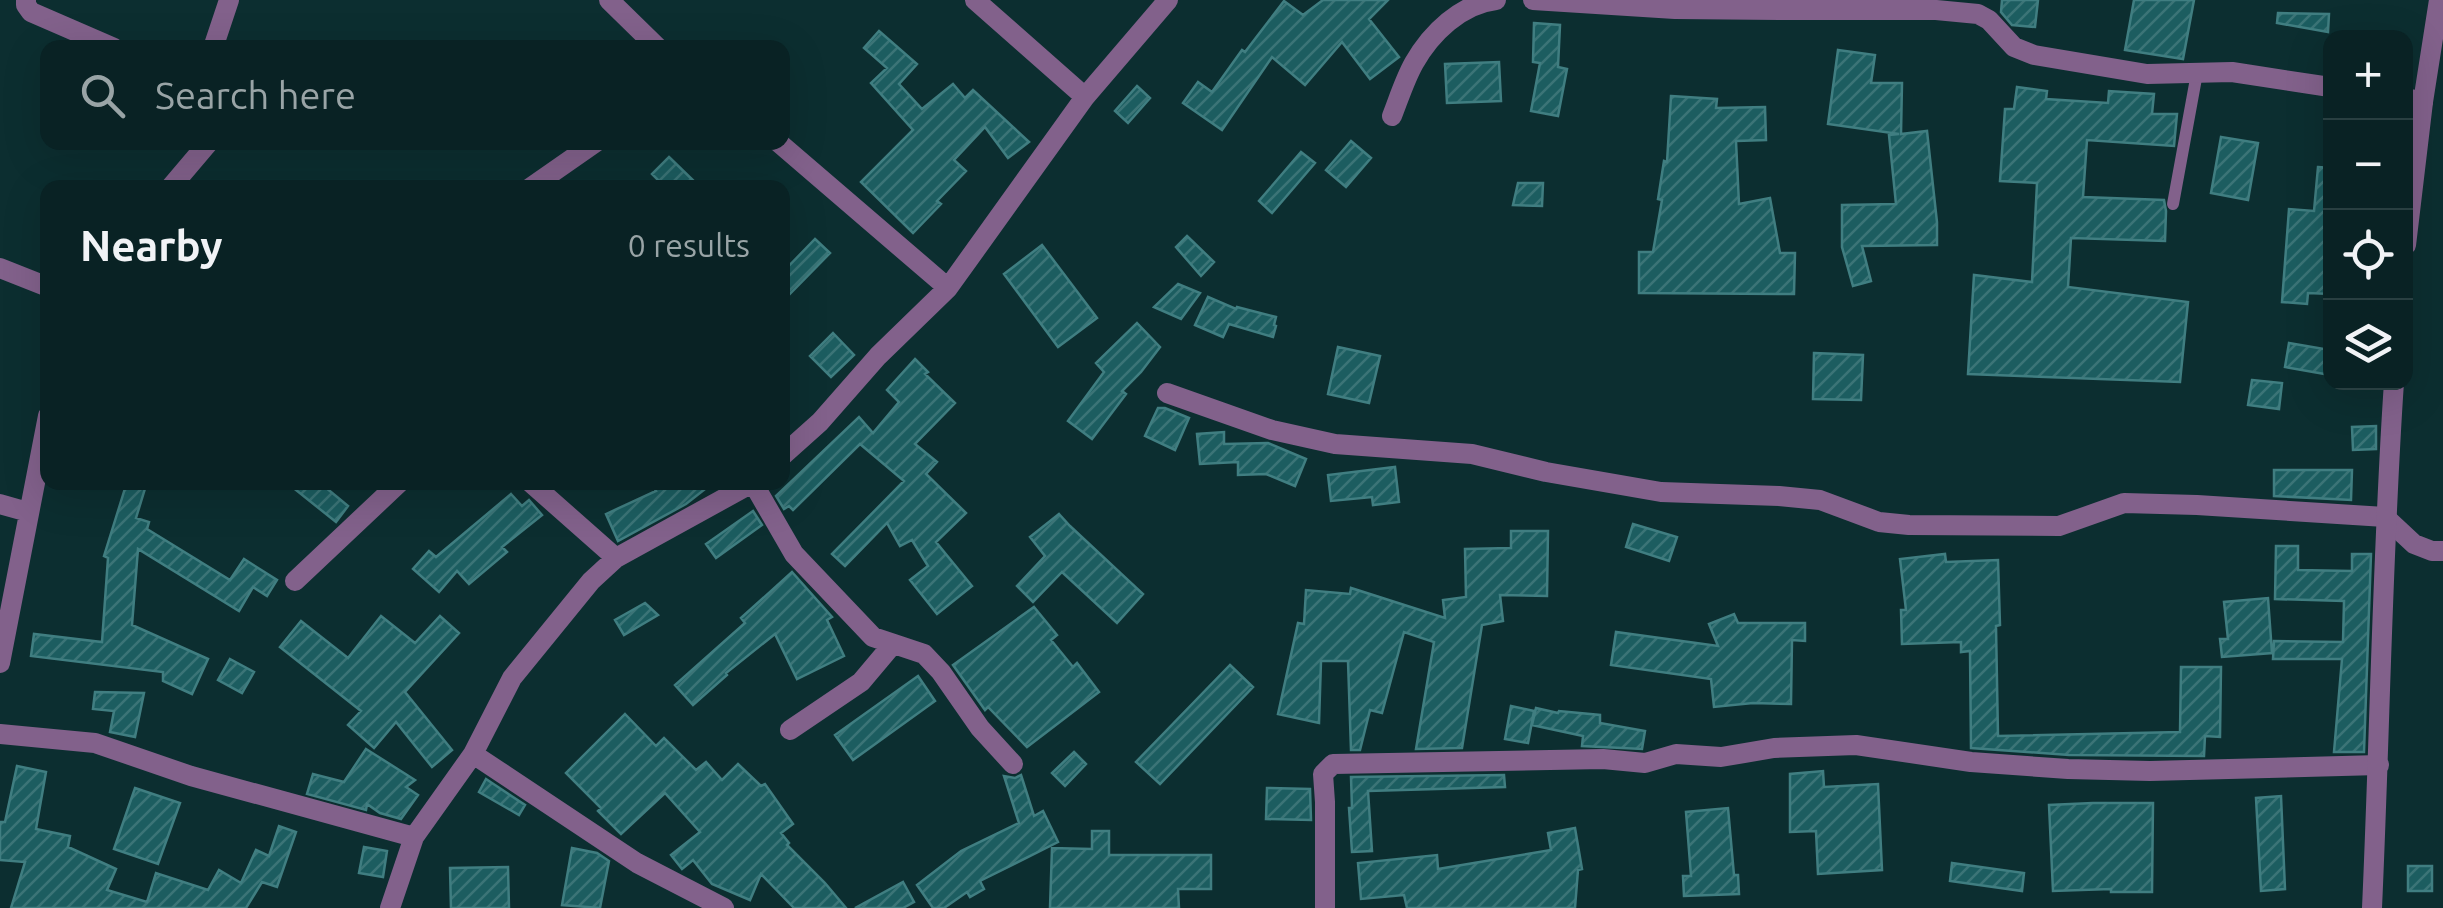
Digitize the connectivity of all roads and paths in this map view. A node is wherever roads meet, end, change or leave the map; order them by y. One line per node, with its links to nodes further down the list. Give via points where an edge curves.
1 (26, 0): 10 (street, via 32,12)
2 (229, 0): 11 (street)
3 (609, 0): 12 (street)
4 (975, 0): 15 (street)
5 (1168, 0): 15 (street)
6 (1496, 0): 17 (street, via 1468,6 1440,29 1414,62)
7 (1533, 0): 9 (street, via 1675,9)
8 (2439, 0): 16 (street)
9 (1789, 5): 13 (street, via 1978,14 2014,47 2034,55 2147,74)
10 (96, 40)
11 (216, 40)
12 (650, 40)
13 (2197, 73): 14 (street); 23 (lane)
14 (2323, 86)
15 (1085, 97): 27 (street)
16 (2414, 100): 24 (street)
17 (1392, 116)
18 (202, 150): 21 (street)
19 (585, 150): 22 (street)
20 (787, 150): 27 (street)
21 (177, 180)
22 (541, 180)
23 (2173, 204)
24 (2408, 210)
25 (0, 268): 26 (street)
26 (40, 284)
27 (948, 288): 30 (street)
28 (2393, 390): 38 (street)
29 (1168, 393): 38 (street, via 1272,430 1335,444 1472,454 1661,492 1820,500 1879,522 2059,526 2124,503)
30 (790, 449)
31 (40, 454): 37 (street)
32 (392, 490): 41 (street)
33 (539, 490): 40 (street)
34 (741, 490): 40 (street)
35 (758, 490): 42 (street, via 794,554 873,637)
36 (0, 504): 37 (street)
37 (28, 512): 43 (street)
38 (2385, 517): 39 (street, via 2414,544); 48 (street)
39 (2443, 551)
40 (616, 558): 46 (street, via 512,678)
41 (294, 582)
42 (894, 644): 44 (street, via 861,682); 47 (street, via 924,654)
43 (0, 663)
44 (790, 730)
45 (0, 734): 49 (street, via 95,742 191,776)
46 (473, 754): 49 (street); 50 (street)
47 (1013, 764)
48 (2379, 765): 52 (street, via 2068,769 1856,745 1721,757 1676,754 1646,764 1604,758 1333,764 1322,774); 53 (street)
49 (414, 836): 51 (street)
50 (713, 905)
51 (390, 908)
52 (1325, 908)
53 (2372, 908)

